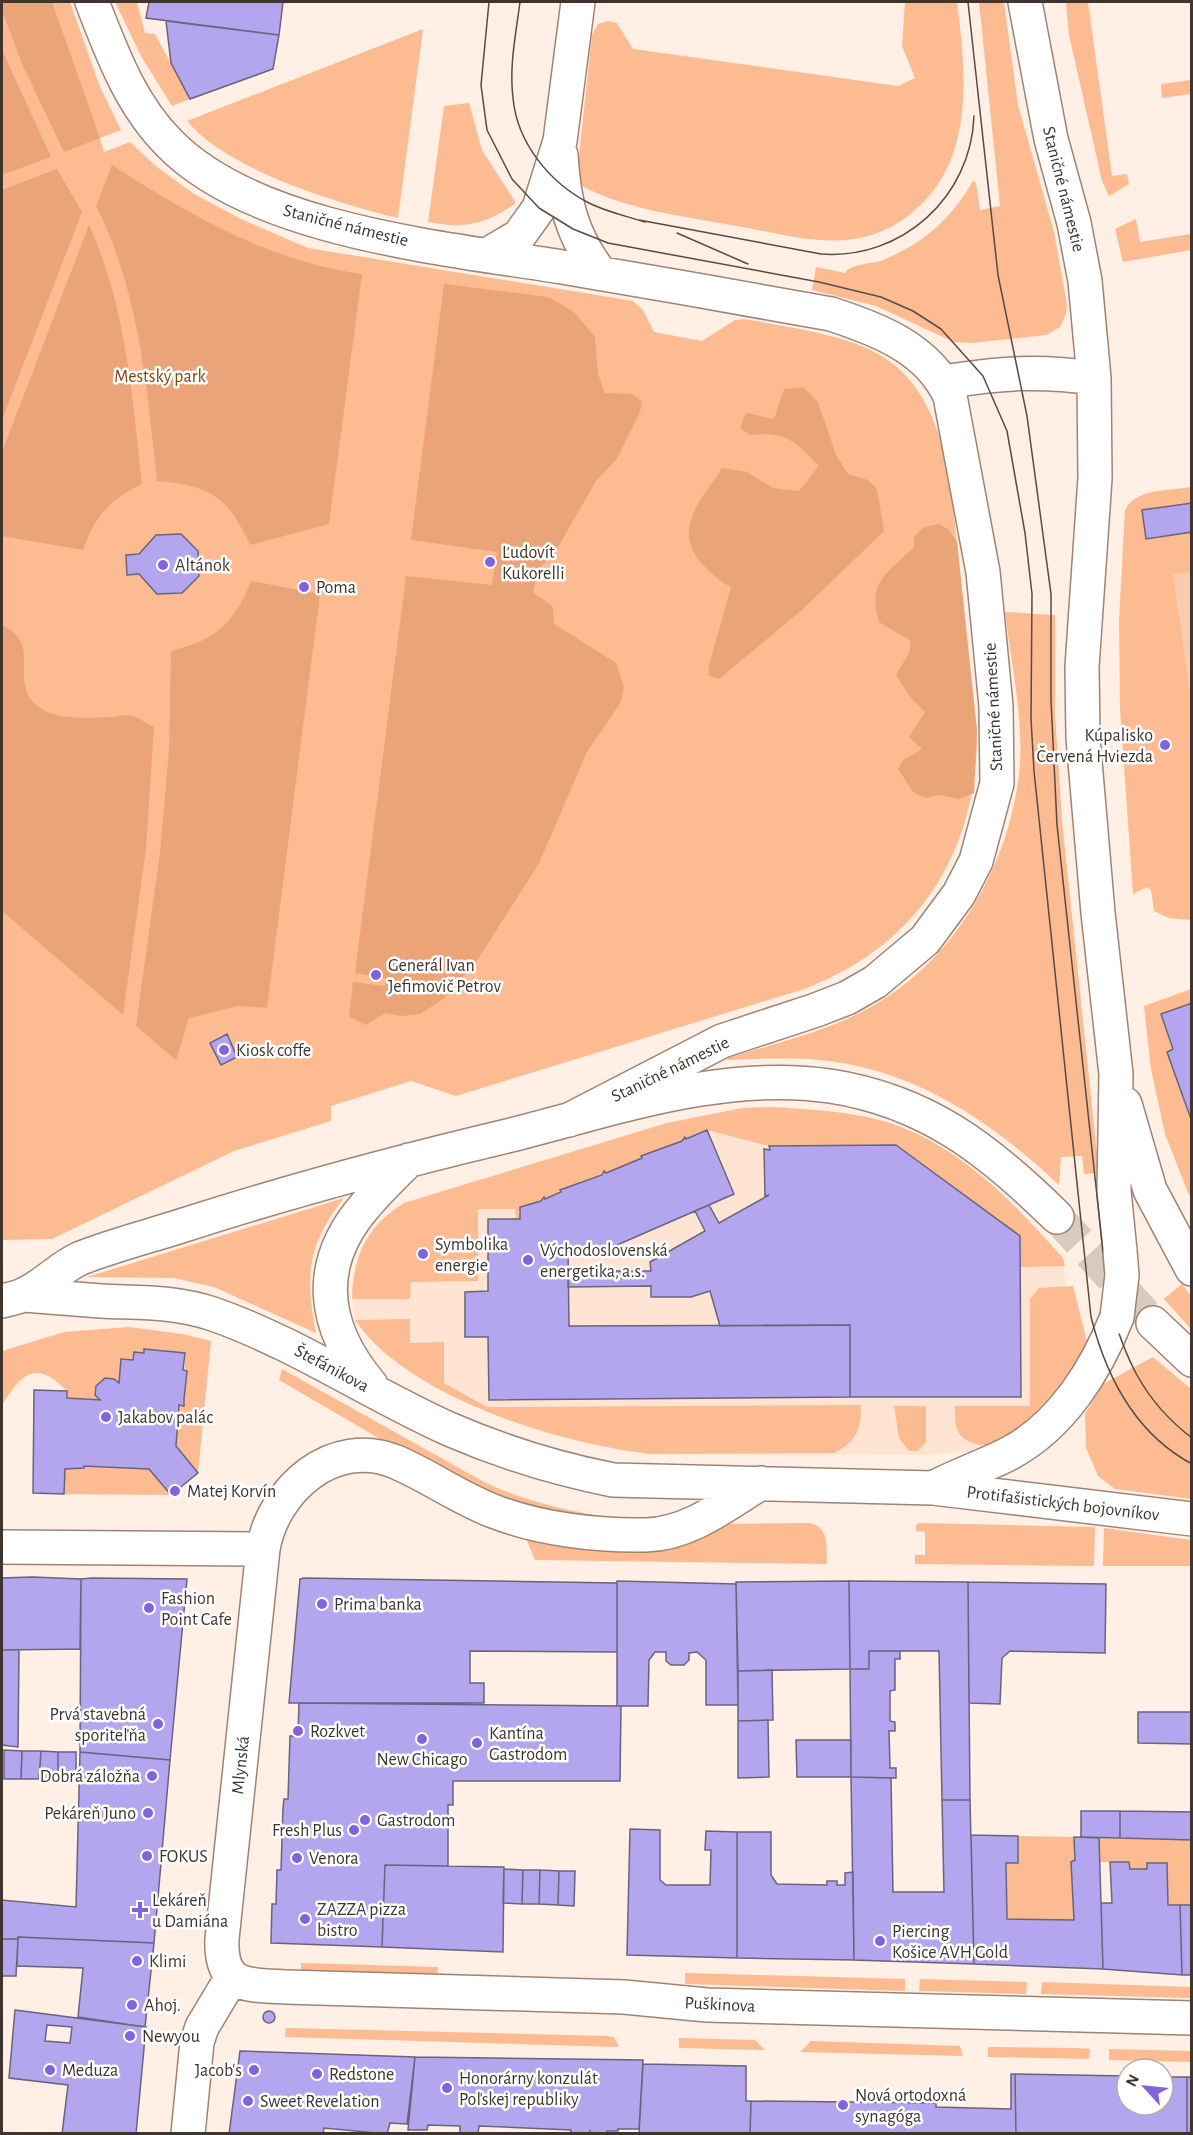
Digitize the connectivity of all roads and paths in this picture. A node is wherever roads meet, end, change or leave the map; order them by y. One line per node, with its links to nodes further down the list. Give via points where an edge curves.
1 (92, 2): 5 (street, Staničné námestie, via 136,102 170,144 203,169 299,216)
2 (578, 2): 4 (street)
3 (1025, 2): 7 (street, Staničné námestie, via 1051,140 1085,280)
4 (560, 141): 5 (street, via 539,208 530,223 519,236); 6 (street, via 567,209 573,229)
5 (487, 255): 6 (street, Staničné námestie)
6 (601, 274): 8 (street, Staničné námestie, via 831,314 892,337)
7 (1094, 378): 8 (street, via 1017,372); 9 (street, Staničné námestie, via 1095,478 1082,667 1083,738)
8 (944, 382): 10 (street, Staničné námestie, via 954,410 983,572 996,706 997,783 976,861 925,940 875,981 847,998 722,1041)
9 (1116, 1074): 13 (street, via 1150,1190); 19 (street, Protifašistických bojovníkov, bridge, via 1114,1191 1122,1275 1117,1317 1088,1378 1042,1430 1009,1453)
10 (569, 1120): 11 (street, Štefánikova); 12 (street, via 728,1084 830,1086 908,1106 954,1129 988,1153)
11 (410, 1159): 14 (street, Štefánikova, via 278,1195 78,1259); 17 (street, Štefánikova, via 363,1208 339,1250 331,1275 332,1320 358,1370)
12 (1057, 1217)
13 (1191, 1269)
14 (13, 1298): 17 (street, Štefánikova, via 159,1302 211,1314 292,1347)
15 (1153, 1323): 16 (street)
16 (1191, 1360)
17 (375, 1392): 18 (street, Protifašistických bojovníkov, via 500,1450 580,1474 613,1480)
18 (761, 1483): 19 (street, Protifašistických bojovníkov); 22 (street, via 683,1528 656,1534 624,1534 565,1528 510,1516 395,1462 357,1456 327,1463 294,1486 273,1516)
19 (933, 1488): 20 (street, Protifašistických bojovníkov)
20 (1191, 1519)
21 (2, 1547): 22 (street)
22 (263, 1549): 23 (street, Mlynská, via 222,1939 223,1966)
23 (241, 1981): 24 (street, Puškinova, via 286,1987 624,1997 707,2005); 25 (street, via 206,2019 197,2042)
24 (1191, 2018)
25 (188, 2133)

